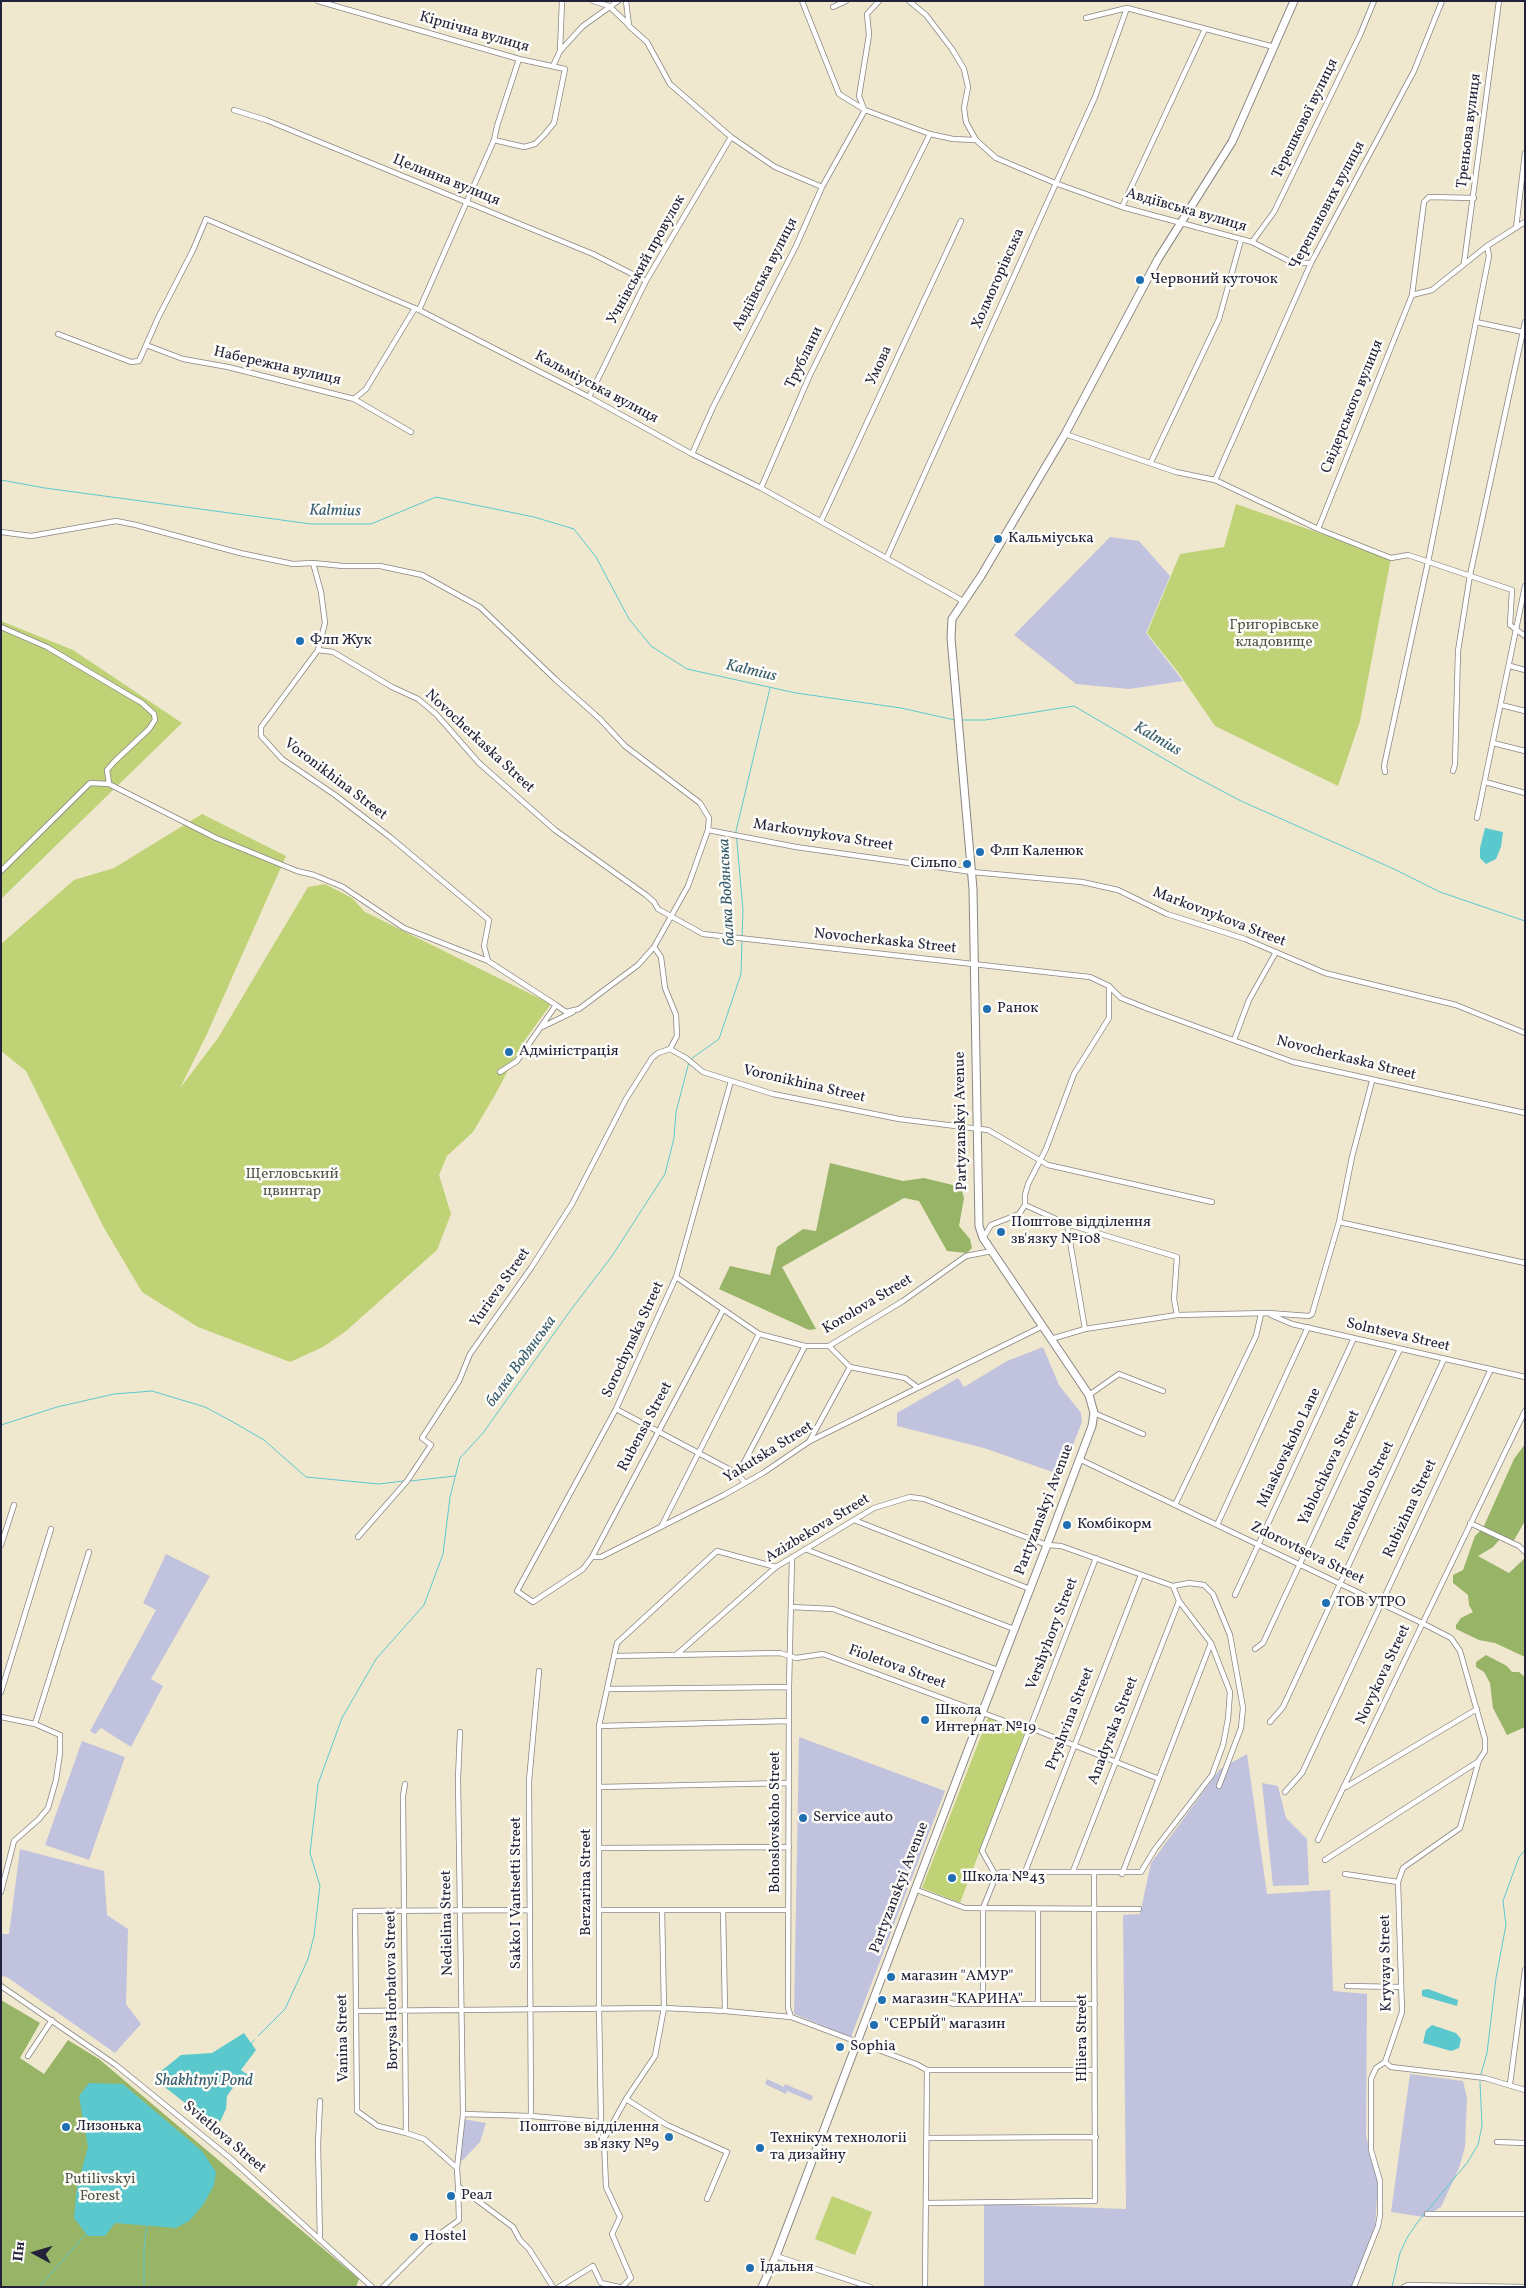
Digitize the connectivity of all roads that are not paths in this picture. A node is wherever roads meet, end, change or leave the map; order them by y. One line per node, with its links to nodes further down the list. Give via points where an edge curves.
1 (318, 1): 22 (street, Кiрпiчна вулиця)
2 (562, 1): 21 (street)
3 (593, 1): 14 (street)
4 (618, 1): 14 (street)
5 (626, 1): 18 (street)
6 (802, 1): 25 (street, via 838,94)
7 (846, 1): 15 (street)
8 (879, 1): 25 (street, via 867,14 869,35 859,96)
9 (909, 1): 29 (street, Авдіївська вулиця, via 926,15 964,68 968,87 964,108 966,122)
10 (1294, 1): 20 (street, Partyzanskyi Avenue)
11 (1374, 1): 41 (street, Терешкової вулиця, via 1274,212)
12 (1442, 1): 43 (street, Черепанових вулиця, via 1414,71)
13 (1499, 1): 33 (street, Треньова вулиця)
14 (609, 6): 18 (street); 21 (street, via 583,26)
15 (833, 7)
16 (1127, 8): 17 (street); 19 (street); 31 (street, Холмогорівська, via 1094,97)
17 (1086, 18)
18 (630, 26): 27 (street, via 647,42 670,84)
19 (1205, 29): 20 (street); 35 (street)
20 (1274, 46): 38 (street, Partyzanskyi Avenue, via 1232,142)
21 (560, 51): 23 (street)
22 (519, 59): 23 (street, Кiрпiчна вулиця); 28 (street, Набережна вулиця)
23 (554, 66): 28 (street, Кiрпiчна вулиця, via 565,69 554,123 535,144 524,147)
24 (234, 110): 34 (street, Целинна вулиця, via 266,120)
25 (865, 110): 26 (street); 32 (street, Авдіївська вулиця)
26 (930, 134): 29 (street); 60 (street, Трублани, via 809,377)
27 (731, 137): 32 (street, via 775,167); 45 (street, Учнівський провулок)
28 (494, 140): 34 (street, Набережна вулиця)
29 (976, 140): 31 (street, Авдіївська вулиця, via 996,158)
30 (1525, 153): 39 (street)
31 (1056, 183): 35 (street, Авдіївська вулиця); 64 (street, Холмогорівська)
32 (822, 186): 57 (street, Авдіївська вулиця, via 796,246)
33 (1474, 198): 44 (street, Треньова вулиця); 46 (street, Свiдерського вулиця, via 1426,198)
34 (466, 203): 45 (street, Целинна вулиця, via 593,254); 47 (street, Набережна вулиця)
35 (1122, 207): 38 (street, Авдіївська вулиця)
36 (961, 222): 61 (street, Умова)
37 (1525, 222): 39 (street)
38 (1181, 223): 40 (street, Авдіївська вулиця); 56 (street, Partyzanskyi Avenue, via 1158,259)
39 (1516, 228): 42 (street)
40 (1241, 240): 41 (street, Авдіївська вулиця); 58 (street, via 1219,319)
41 (1252, 242): 43 (street, Авдіївська вулиця, via 1292,262)
42 (1487, 246): 44 (street); 48 (street, via 1489,256)
43 (1311, 263): 59 (street, Черепанових вулиця)
44 (1464, 263): 46 (street, via 1432,290)
45 (646, 281): 53 (street, Учнівський провулок)
46 (1412, 294): 62 (street, Свiдерського вулиця)
47 (417, 309): 52 (street, Кальміуська вулиця, via 206,219); 53 (street, Кальміуська вулиця); 54 (street, Набережна вулиця, via 366,389)
48 (1476, 322): 50 (street); 65 (street)
49 (1525, 322): 50 (street)
50 (1524, 332): 67 (street)
51 (58, 334): 52 (street, via 131,362 139,361)
52 (146, 345): 54 (street, Набережна вулиця, via 183,360 228,367)
53 (589, 397): 57 (street, Кальміуська вулиця)
54 (354, 399): 55 (street)
55 (411, 432)
56 (1065, 434): 58 (street); 69 (street, Partyzanskyi Avenue)
57 (692, 454): 60 (street, Кальміуська вулиця)
58 (1150, 462): 59 (street, via 1176,472)
59 (1215, 480): 62 (street)
60 (761, 488): 61 (street, Кальміуська вулиця)
61 (821, 521): 64 (street, Кальміуська вулиця)
62 (1318, 529): 65 (street, via 1391,558 1408,555)
63 (1, 532): 66 (street, via 31,536 116,522 258,557 294,564)
64 (887, 557): 69 (street, Кальміуська вулиця)
65 (1428, 562): 67 (street); 81 (street)
66 (314, 563): 73 (street, Voronikhina Street, via 324,623); 86 (street, via 411,571 480,607 625,746 700,803 709,818)
67 (1470, 575): 71 (street, via 1512,590 1510,624); 80 (street, via 1458,651)
68 (1525, 586): 71 (street)
69 (963, 601): 88 (street, Partyzanskyi Avenue, via 952,619 951,638)
70 (1, 627): 83 (street, via 46,647 154,714 155,720 149,729 107,770)
71 (1514, 630): 72 (street); 74 (street)
72 (1525, 636)
73 (318, 650): 89 (street, Novocherkaska Street, via 332,652 418,699 436,714 479,763 555,830); 92 (street, Voronikhina Street, via 261,727 261,736 282,759 390,837 489,920 484,946)
74 (1510, 666): 75 (street); 76 (street)
75 (1525, 670)
76 (1501, 705): 77 (street); 78 (street)
77 (1525, 712)
78 (1493, 742): 79 (street); 82 (street)
79 (1525, 751)
80 (1453, 770)
81 (1385, 772)
82 (1485, 782): 84 (street); 85 (street)
83 (109, 784): 87 (street, via 90,783); 92 (street, via 216,838 343,887 404,928)
84 (1525, 793)
85 (1477, 818)
86 (708, 830): 88 (street, Markovnykova Street, via 796,847); 89 (street, via 688,886)
87 (1, 871)
88 (972, 872): 91 (street, Markovnykova Street, via 1082,882 1118,890 1167,914); 93 (street, Partyzanskyi Avenue)
89 (672, 917): 90 (street); 93 (street, Novocherkaska Street, via 703,934)
90 (654, 947): 96 (street, via 638,965); 100 (street, via 661,957 665,988 676,1015 677,1036)
91 (1276, 952): 98 (street, Markovnykova Street, via 1325,973 1456,1006); 99 (street, via 1249,1000)
92 (488, 961): 95 (street)
93 (974, 964): 94 (street, Novocherkaska Street, via 1090,977); 105 (street, Partyzanskyi Avenue)
94 (1109, 986): 99 (street, Novocherkaska Street, via 1121,998); 106 (street, via 1108,1018 1074,1074)
95 (556, 1004): 96 (street, via 566,1012); 97 (street)
96 (579, 1009): 97 (street)
97 (540, 1028): 101 (street, via 517,1061)
98 (1525, 1033)
99 (1234, 1040): 102 (street, Novocherkaska Street, via 1293,1062)
100 (670, 1049): 103 (street, Voronikhina Street, via 702,1072); 152 (street, Yurieva Street, via 652,1058 626,1100 572,1204 474,1347 459,1381 422,1438 431,1445 406,1481)
101 (500, 1072)
102 (1372, 1081): 104 (street, Novocherkaska Street); 109 (street)
103 (731, 1082): 105 (street, Voronikhina Street, via 773,1094 899,1119); 114 (street, Sorochynska Street)
104 (1525, 1112)
105 (976, 1129): 106 (street, Voronikhina Street, via 988,1130); 111 (street, Partyzanskyi Avenue, via 978,1214)
106 (1040, 1160): 107 (street, Voronikhina Street, via 1048,1165); 108 (street, via 1028,1184)
107 (1212, 1202)
108 (1025, 1205): 110 (street); 111 (street, via 1019,1214 990,1225)
109 (1339, 1222): 113 (street); 116 (street, via 1312,1314)
110 (1067, 1224): 118 (street, via 1177,1257 1174,1299); 121 (street)
111 (983, 1238): 112 (street, Partyzanskyi Avenue)
112 (992, 1251): 119 (street, Partyzanskyi Avenue); 126 (street, Korolova Street, via 966,1256 903,1301)
113 (1525, 1263)
114 (676, 1277): 115 (street, Korolova Street); 135 (street, Sorochynska Street)
115 (723, 1310): 122 (street, Korolova Street); 138 (street, Rubensa Street)
116 (1268, 1313): 117 (street); 120 (street, Solntseva Street)
117 (1261, 1314): 118 (street); 146 (street, via 1256,1336)
118 (1177, 1315): 121 (street)
119 (1043, 1326): 124 (street, Partyzanskyi Avenue); 132 (street, Yakutska Street)
120 (1308, 1327): 123 (street, Solntseva Street); 149 (street)
121 (1085, 1329): 124 (street)
122 (759, 1334): 125 (street, Korolova Street); 141 (street)
123 (1354, 1338): 127 (street, Solntseva Street); 154 (street, Miaskovskoho Lane)
124 (1051, 1339): 134 (street, Partyzanskyi Avenue)
125 (806, 1346): 126 (street, Korolova Street); 143 (street)
126 (829, 1346): 129 (street)
127 (1400, 1349): 128 (street, Solntseva Street); 164 (street, Yablochkova Street)
128 (1444, 1359): 130 (street, Solntseva Street); 167 (street, Favorskoho Street)
129 (850, 1367): 132 (street, via 905,1378); 140 (street)
130 (1491, 1369): 131 (street, Solntseva Street); 173 (street, Rubizhna Street)
131 (1525, 1377)
132 (917, 1387): 140 (street, Yakutska Street)
133 (1163, 1391): 134 (street, via 1119,1374)
134 (1089, 1395): 137 (street, Partyzanskyi Avenue)
135 (616, 1409): 138 (street); 170 (street, Sorochynska Street)
136 (1525, 1411): 148 (street, Novykova Street)
137 (1094, 1413): 139 (street); 142 (street, Partyzanskyi Avenue)
138 (658, 1431): 141 (street); 161 (street, Rubensa Street)
139 (1143, 1434)
140 (810, 1441): 144 (street, Yakutska Street)
141 (698, 1452): 143 (street); 150 (street)
142 (1079, 1460): 146 (street, Zdorovtseva Street); 156 (street, Partyzanskyi Avenue)
143 (738, 1474): 144 (street)
144 (745, 1483): 150 (street, Yakutska Street)
145 (14, 1505): 155 (street)
146 (1175, 1505): 149 (street, Zdorovtseva Street)
147 (854, 1520): 156 (street, Azizbekova Street, via 874,1508 910,1497); 158 (street, Azizbekova Street); 169 (street)
148 (1470, 1523): 157 (street); 175 (street, Novykova Street)
149 (1217, 1525): 154 (street, Zdorovtseva Street)
150 (661, 1527): 161 (street, Yakutska Street, via 601,1557)
151 (51, 1529): 186 (street)
152 (358, 1537)
153 (1525, 1543): 157 (street)
154 (1259, 1544): 164 (street, Zdorovtseva Street); 171 (street, Miaskovskoho Lane)
155 (1, 1545)
156 (1047, 1545): 163 (street, Azizbekova Street, via 1061,1546); 169 (street, Partyzanskyi Avenue)
157 (1520, 1546): 160 (street)
158 (805, 1549): 162 (street, Azizbekova Street); 176 (street)
159 (89, 1552): 192 (street)
160 (1525, 1552)
161 (592, 1557): 170 (street, Yakutska Street, via 583,1569 533,1602)
162 (792, 1557): 165 (street, Azizbekova Street); 174 (street, Bohoslovskoho Street)
163 (1096, 1558): 166 (street, Azizbekova Street); 194 (street, Vershyhory Street)
164 (1299, 1563): 167 (street, Zdorovtseva Street); 178 (street, Yablochkova Street, via 1262,1643)
165 (776, 1567): 179 (street, Azizbekova Street); 180 (street, Berzarina Street, via 717,1551 616,1643)
166 (1141, 1575): 168 (street, Azizbekova Street); 196 (street, Pryshvina Street)
167 (1340, 1583): 173 (street, Zdorovtseva Street); 191 (street, Favorskoho Street, via 1283,1707)
168 (1173, 1586): 172 (street); 202 (street, via 1189,1582 1204,1585 1213,1594 1230,1634 1243,1708 1241,1728)
169 (1030, 1590): 176 (street, Partyzanskyi Avenue)
170 (517, 1591)
171 (1235, 1595)
172 (1179, 1601): 177 (street); 198 (street, Anadyrska Street)
173 (1381, 1603): 175 (street, Zdorovtseva Street); 205 (street, Rubizhna Street, via 1302,1774)
174 (791, 1607): 181 (street, Bohoslovskoho Street); 182 (street, via 833,1609)
175 (1422, 1623): 187 (street, Zdorovtseva Street, via 1456,1644); 204 (street, Novykova Street)
176 (1014, 1629): 182 (street, Partyzanskyi Avenue)
177 (1211, 1643): 199 (street); 213 (street, via 1230,1692 1219,1761 1143,1870 1137,1874)
178 (1255, 1649)
179 (676, 1655): 180 (street, Fioletova Street); 181 (street, Fioletova Street)
180 (614, 1656): 185 (street, Berzarina Street)
181 (789, 1656): 184 (street, Bohoslovskoho Street); 188 (street, Fioletova Street, via 823,1654)
182 (998, 1670): 188 (street, Partyzanskyi Avenue)
183 (539, 1671): 224 (street, Sakko I Vantsetti Street, via 529,1781)
184 (788, 1687): 185 (street); 190 (street, Bohoslovskoho Street)
185 (607, 1689): 193 (street, Berzarina Street)
186 (1, 1692)
187 (1476, 1709): 197 (street, Zdorovtseva Street, via 1485,1739 1485,1751); 204 (street)
188 (982, 1713): 194 (street, Fioletova Street); 217 (street, Partyzanskyi Avenue)
189 (1, 1717): 192 (street)
190 (788, 1721): 193 (street); 200 (street, Bohoslovskoho Street)
191 (1270, 1722)
192 (35, 1724): 218 (street, via 60,1736 56,1780 48,1808 14,1841)
193 (600, 1726): 203 (street, Berzarina Street)
194 (1029, 1730): 196 (street, Fioletova Street); 215 (street, Vershyhory Street, via 982,1852)
195 (460, 1732): 223 (street, Nedielina Street)
196 (1074, 1746): 198 (street, Fioletova Street); 211 (street, Pryshvina Street)
197 (1479, 1760): 209 (street); 216 (street, Zdorovtseva Street, via 1460,1828 1403,1868)
198 (1116, 1762): 199 (street, Fioletova Street); 210 (street, Anadyrska Street)
199 (1159, 1779): 213 (street)
200 (788, 1782): 203 (street); 207 (street, Bohoslovskoho Street)
201 (405, 1784): 229 (street, Borysa Horbatova Street)
202 (1219, 1786)
203 (599, 1788): 208 (street, Berzarina Street)
204 (1344, 1788): 206 (street, Novykova Street)
205 (1285, 1792)
206 (1318, 1840)
207 (789, 1847): 208 (street); 228 (street, Bohoslovskoho Street)
208 (599, 1848): 225 (street, Berzarina Street)
209 (1324, 1860)
210 (1073, 1871): 211 (street); 212 (street)
211 (1025, 1872): 215 (street, via 1001,1872)
212 (1094, 1874): 213 (street); 222 (street, Hliiera Street)
213 (1122, 1874)
214 (1345, 1874): 216 (street)
215 (996, 1876): 219 (street)
216 (1398, 1882): 233 (street, Kryvaya Street)
217 (914, 1889): 219 (street, via 965,1908); 247 (street, Partyzanskyi Avenue)
218 (1, 1892)
219 (983, 1908): 221 (street); 235 (street)
220 (1139, 1908): 222 (street)
221 (1038, 1909): 222 (street); 236 (street)
222 (1095, 1909): 237 (street, Hliiera Street)
223 (460, 1910): 224 (street); 229 (street); 241 (street, Nedielina Street)
224 (530, 1910): 238 (street, Sakko I Vantsetti Street)
225 (599, 1910): 226 (street); 239 (street, Berzarina Street)
226 (662, 1910): 227 (street); 240 (street)
227 (723, 1910): 228 (street); 244 (street)
228 (788, 1910): 245 (street, Bohoslovskoho Street, via 788,2008)
229 (405, 1911): 242 (street, Vanina Street, via 355,1911); 243 (street, Borysa Horbatova Street)
230 (1525, 1970): 252 (street)
231 (1, 1986): 246 (street, Svietlova Street)
232 (1347, 1986): 233 (street)
233 (1401, 1987): 249 (street, Kryvaya Street, via 1400,2020)
234 (931, 1998): 235 (street, via 954,2004)
235 (982, 2004): 236 (street)
236 (1038, 2004): 237 (street)
237 (1095, 2004): 251 (street, Hliiera Street)
238 (530, 2008): 239 (street); 241 (street); 257 (street, Sakko I Vantsetti Street)
239 (599, 2008): 240 (street); 258 (street, Berzarina Street)
240 (664, 2008): 244 (street); 254 (street, via 655,2056)
241 (461, 2010): 243 (street); 256 (street, Nedielina Street)
242 (356, 2011): 243 (street); 259 (street, Vanina Street, via 357,2111 378,2126)
243 (406, 2011): 259 (street, Borysa Horbatova Street)
244 (724, 2011): 245 (street)
245 (791, 2017): 247 (street)
246 (52, 2020): 248 (street); 271 (street, Svietlova Street, via 116,2065 214,2145)
247 (856, 2042): 250 (street); 272 (street, Partyzanskyi Avenue)
248 (28, 2056)
249 (1385, 2062): 252 (street, via 1391,2067 1475,2076); 283 (street, Kryvaya Street, via 1376,2068 1371,2079 1371,2150 1380,2181 1380,2215)
250 (927, 2070): 251 (street); 261 (street)
251 (1095, 2070): 260 (street, Hliiera Street)
252 (1510, 2084): 253 (street)
253 (1525, 2090)
254 (626, 2100): 262 (street); 267 (street, via 667,2125 727,2152)
255 (320, 2101): 271 (street)
256 (463, 2114): 257 (street); 265 (street, Nedielina Street)
257 (531, 2116): 258 (street)
258 (601, 2122): 262 (street, Berzarina Street)
259 (406, 2133): 265 (street, via 424,2140)
260 (1096, 2137): 261 (street); 268 (street, Hliiera Street, via 1095,2201)
261 (926, 2138): 268 (street)
262 (604, 2139): 279 (street, Berzarina Street, via 606,2186 620,2217 612,2234 631,2278)
263 (1497, 2142): 264 (street)
264 (1525, 2143)
265 (457, 2168): 266 (street, Nedielina Street)
266 (458, 2186): 275 (street, Nedielina Street, via 459,2220 426,2244); 276 (street, via 513,2227)
267 (707, 2199)
268 (926, 2203): 282 (street)
269 (1427, 2214): 270 (street)
270 (1525, 2214)
271 (320, 2240): 274 (street, Svietlova Street)
272 (776, 2256): 280 (street, Partyzanskyi Avenue); 281 (street)
273 (1404, 2286): 284 (street)
274 (372, 2287)
275 (383, 2287)
276 (552, 2287)
277 (559, 2287): 278 (street, via 593,2266 601,2284)
278 (619, 2287)
279 (622, 2287)
280 (762, 2287)
281 (870, 2287)
282 (925, 2287)
283 (1354, 2287)
284 (1525, 2287)

